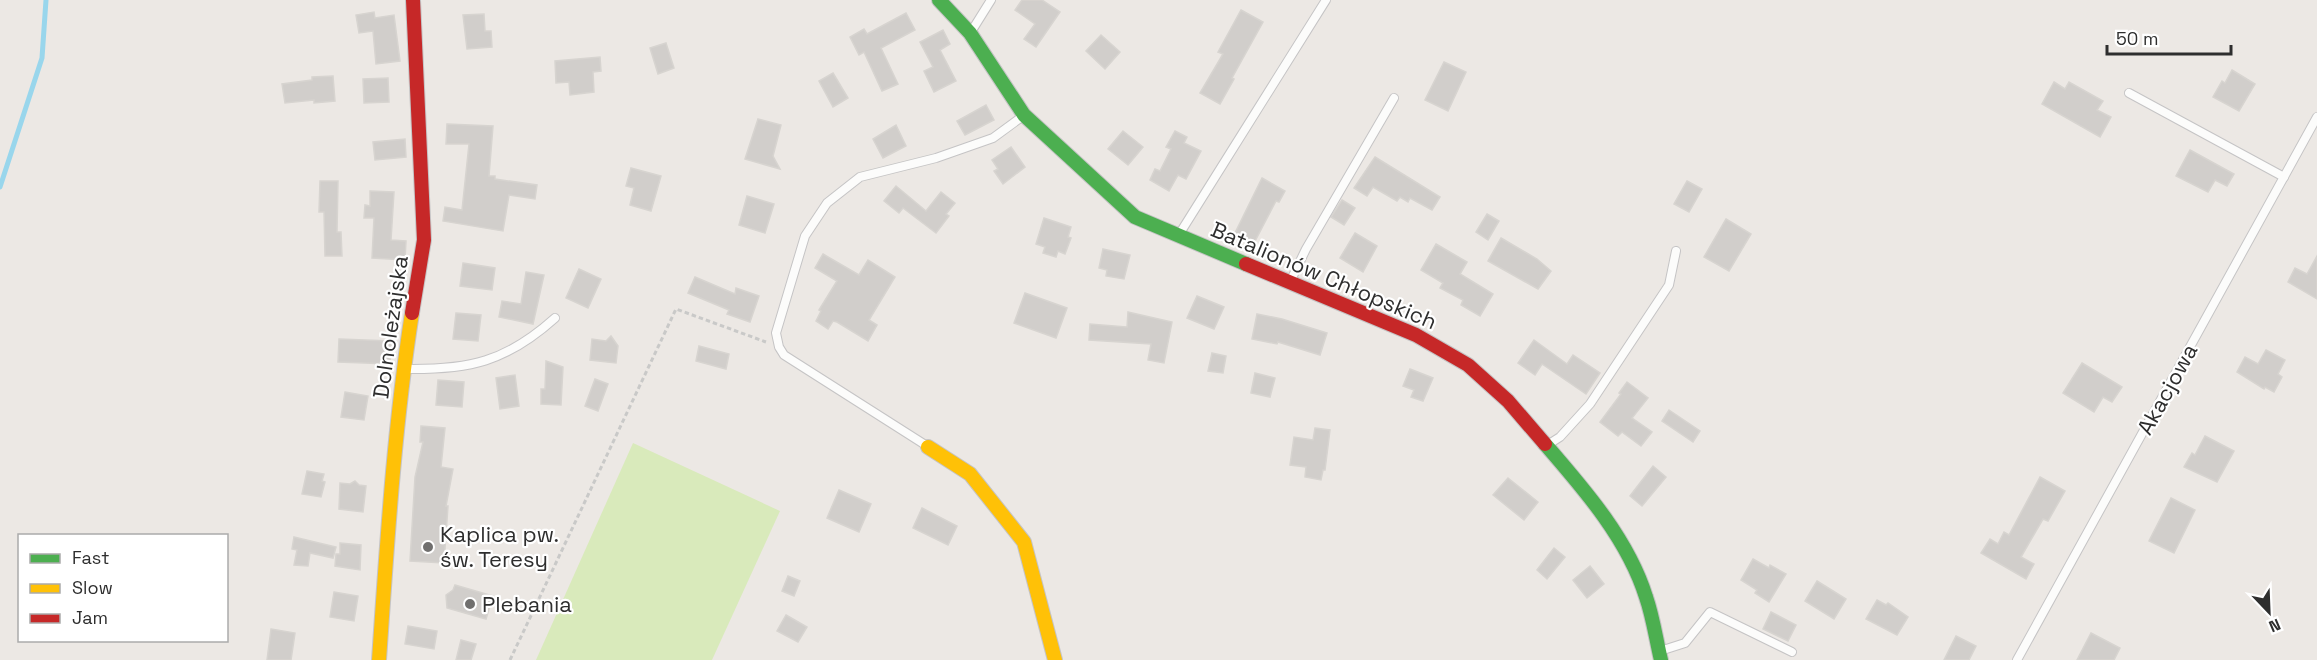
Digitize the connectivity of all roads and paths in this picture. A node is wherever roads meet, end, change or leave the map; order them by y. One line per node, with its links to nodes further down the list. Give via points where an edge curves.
1 (413, 0): 16 (street, Dolnoleżajska, via 424,240)
2 (939, 0): 5 (street, Batalionów Chłopskich)
3 (991, 0): 5 (lane)
4 (1326, 0): 11 (lane)
5 (970, 33): 8 (street, Batalionów Chłopskich)
6 (2130, 93): 10 (lane)
7 (1394, 98): 13 (lane)
8 (1024, 115): 11 (street, Batalionów Chłopskich, via 1135,217); 15 (lane, via 993,138 936,158 860,177 827,203 805,236 776,333)
9 (2317, 117): 10 (lane, Akacjowa)
10 (2284, 177): 24 (lane, Akacjowa)
11 (1179, 236): 13 (street, Batalionów Chłopskich)
12 (1676, 251): 17 (lane, via 1669,285 1590,404)
13 (1289, 283): 17 (street, Batalionów Chłopskich, via 1416,334 1468,365 1508,401)
14 (555, 318): 16 (lane, via 532,339 508,353 464,366)
15 (779, 347): 18 (lane, via 784,356); 22 (path, via 676,309)
16 (403, 369): 21 (street, Dolnoleżajska)
17 (1548, 446): 20 (street, Batalionów Chłopskich, via 1622,543 1646,596)
18 (928, 447): 23 (street, via 970,474 1024,542)
19 (1791, 652): 20 (lane, via 1710,612 1685,643)
20 (1660, 656)
21 (379, 660)
22 (510, 660)
23 (1055, 660)
24 (2017, 660)

